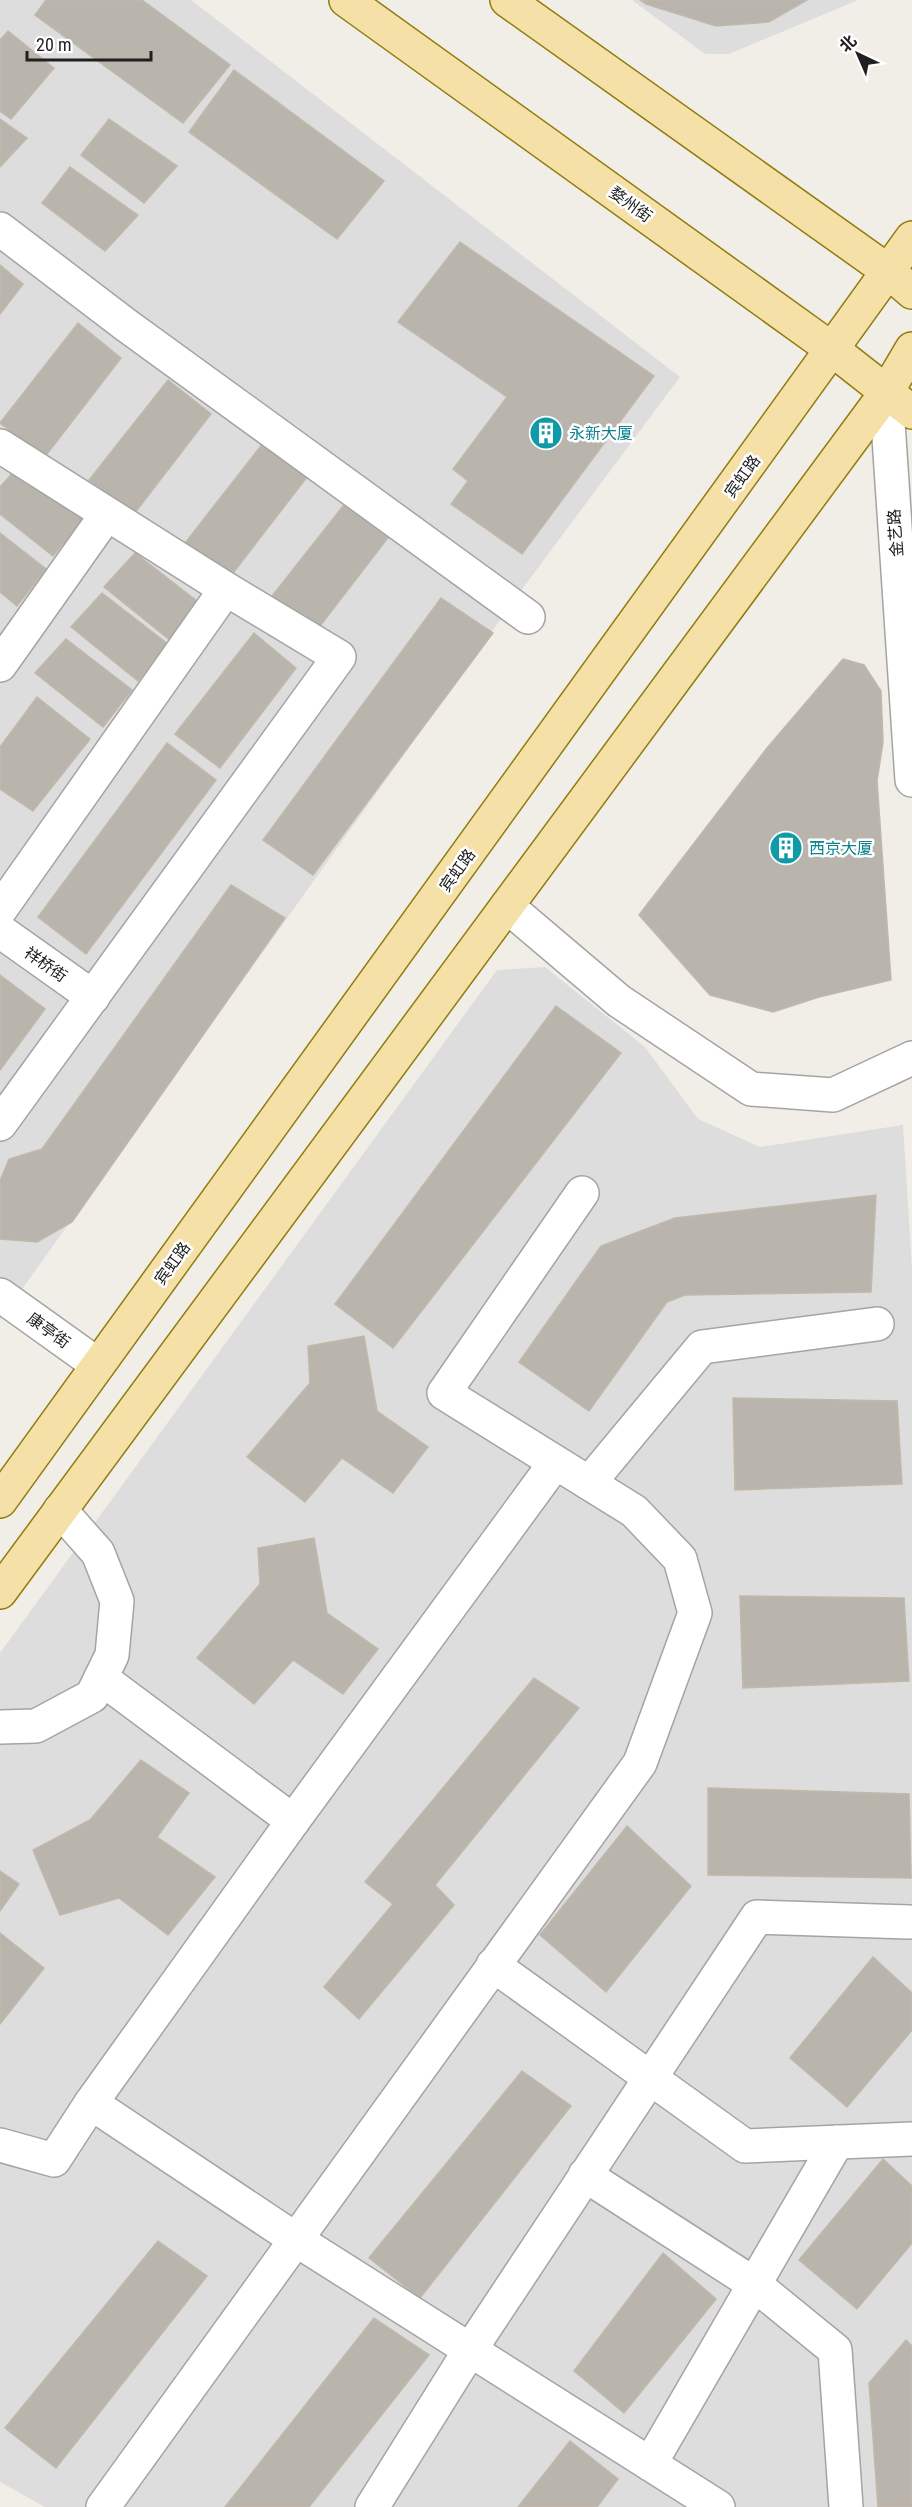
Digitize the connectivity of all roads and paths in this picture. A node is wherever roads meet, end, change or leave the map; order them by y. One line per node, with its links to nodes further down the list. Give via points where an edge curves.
1 (346, 0): 8 (main road, 婺州街)
2 (507, 0): 5 (main road)
3 (0, 230): 14 (street)
4 (912, 238): 5 (main road, 宾虹路)
5 (888, 271): 6 (main road); 8 (main road, 宾虹路)
6 (912, 292)
7 (912, 349): 9 (main road)
8 (833, 350): 9 (main road, 婺州街); 26 (main road, 宾虹路)
9 (886, 393): 10 (main road, 婺州街); 16 (street, 金艺路); 17 (main road)
10 (912, 412)
11 (0, 446): 12 (street)
12 (107, 514): 13 (street); 15 (street)
13 (226, 590): 18 (street); 20 (street, via 339,657)
14 (528, 617)
15 (0, 665)
16 (912, 780)
17 (507, 906): 21 (street, via 619,1001 751,1089 833,1095); 30 (main road)
18 (0, 910)
19 (0, 931): 20 (street, 祥桥街)
20 (93, 997): 22 (street)
21 (912, 1058)
22 (0, 1124)
23 (582, 1193): 27 (street, via 444,1393)
24 (0, 1295): 26 (street, 康亭街)
25 (877, 1324): 28 (street, via 702,1347)
26 (98, 1365): 29 (main road, 宾虹路)
27 (555, 1463): 28 (street); 34 (street)
28 (588, 1483): 36 (street, via 634,1511 680,1559 695,1612 640,1763)
29 (0, 1501)
30 (60, 1510): 31 (main road); 32 (street, via 98,1553 117,1601 112,1655)
31 (0, 1592)
32 (101, 1678): 33 (street, via 92,1696 36,1726); 34 (street)
33 (0, 1727)
34 (293, 1821): 38 (street)
35 (909, 1922): 37 (street, via 758,1917)
36 (493, 1965): 37 (street); 43 (street)
37 (650, 2078): 40 (street, via 746,2145); 42 (street)
38 (91, 2103): 41 (street, via 54,2160); 43 (street)
39 (912, 2139): 40 (street)
40 (837, 2142): 44 (street)
41 (0, 2145)
42 (585, 2175): 44 (street); 45 (street)
43 (295, 2239): 45 (street); 47 (street)
44 (754, 2284): 46 (street); 50 (street, via 835,2350)
45 (470, 2350): 46 (street); 48 (street)
46 (650, 2464): 49 (street)
47 (103, 2507)
48 (372, 2507)
49 (718, 2507)
50 (846, 2507)

